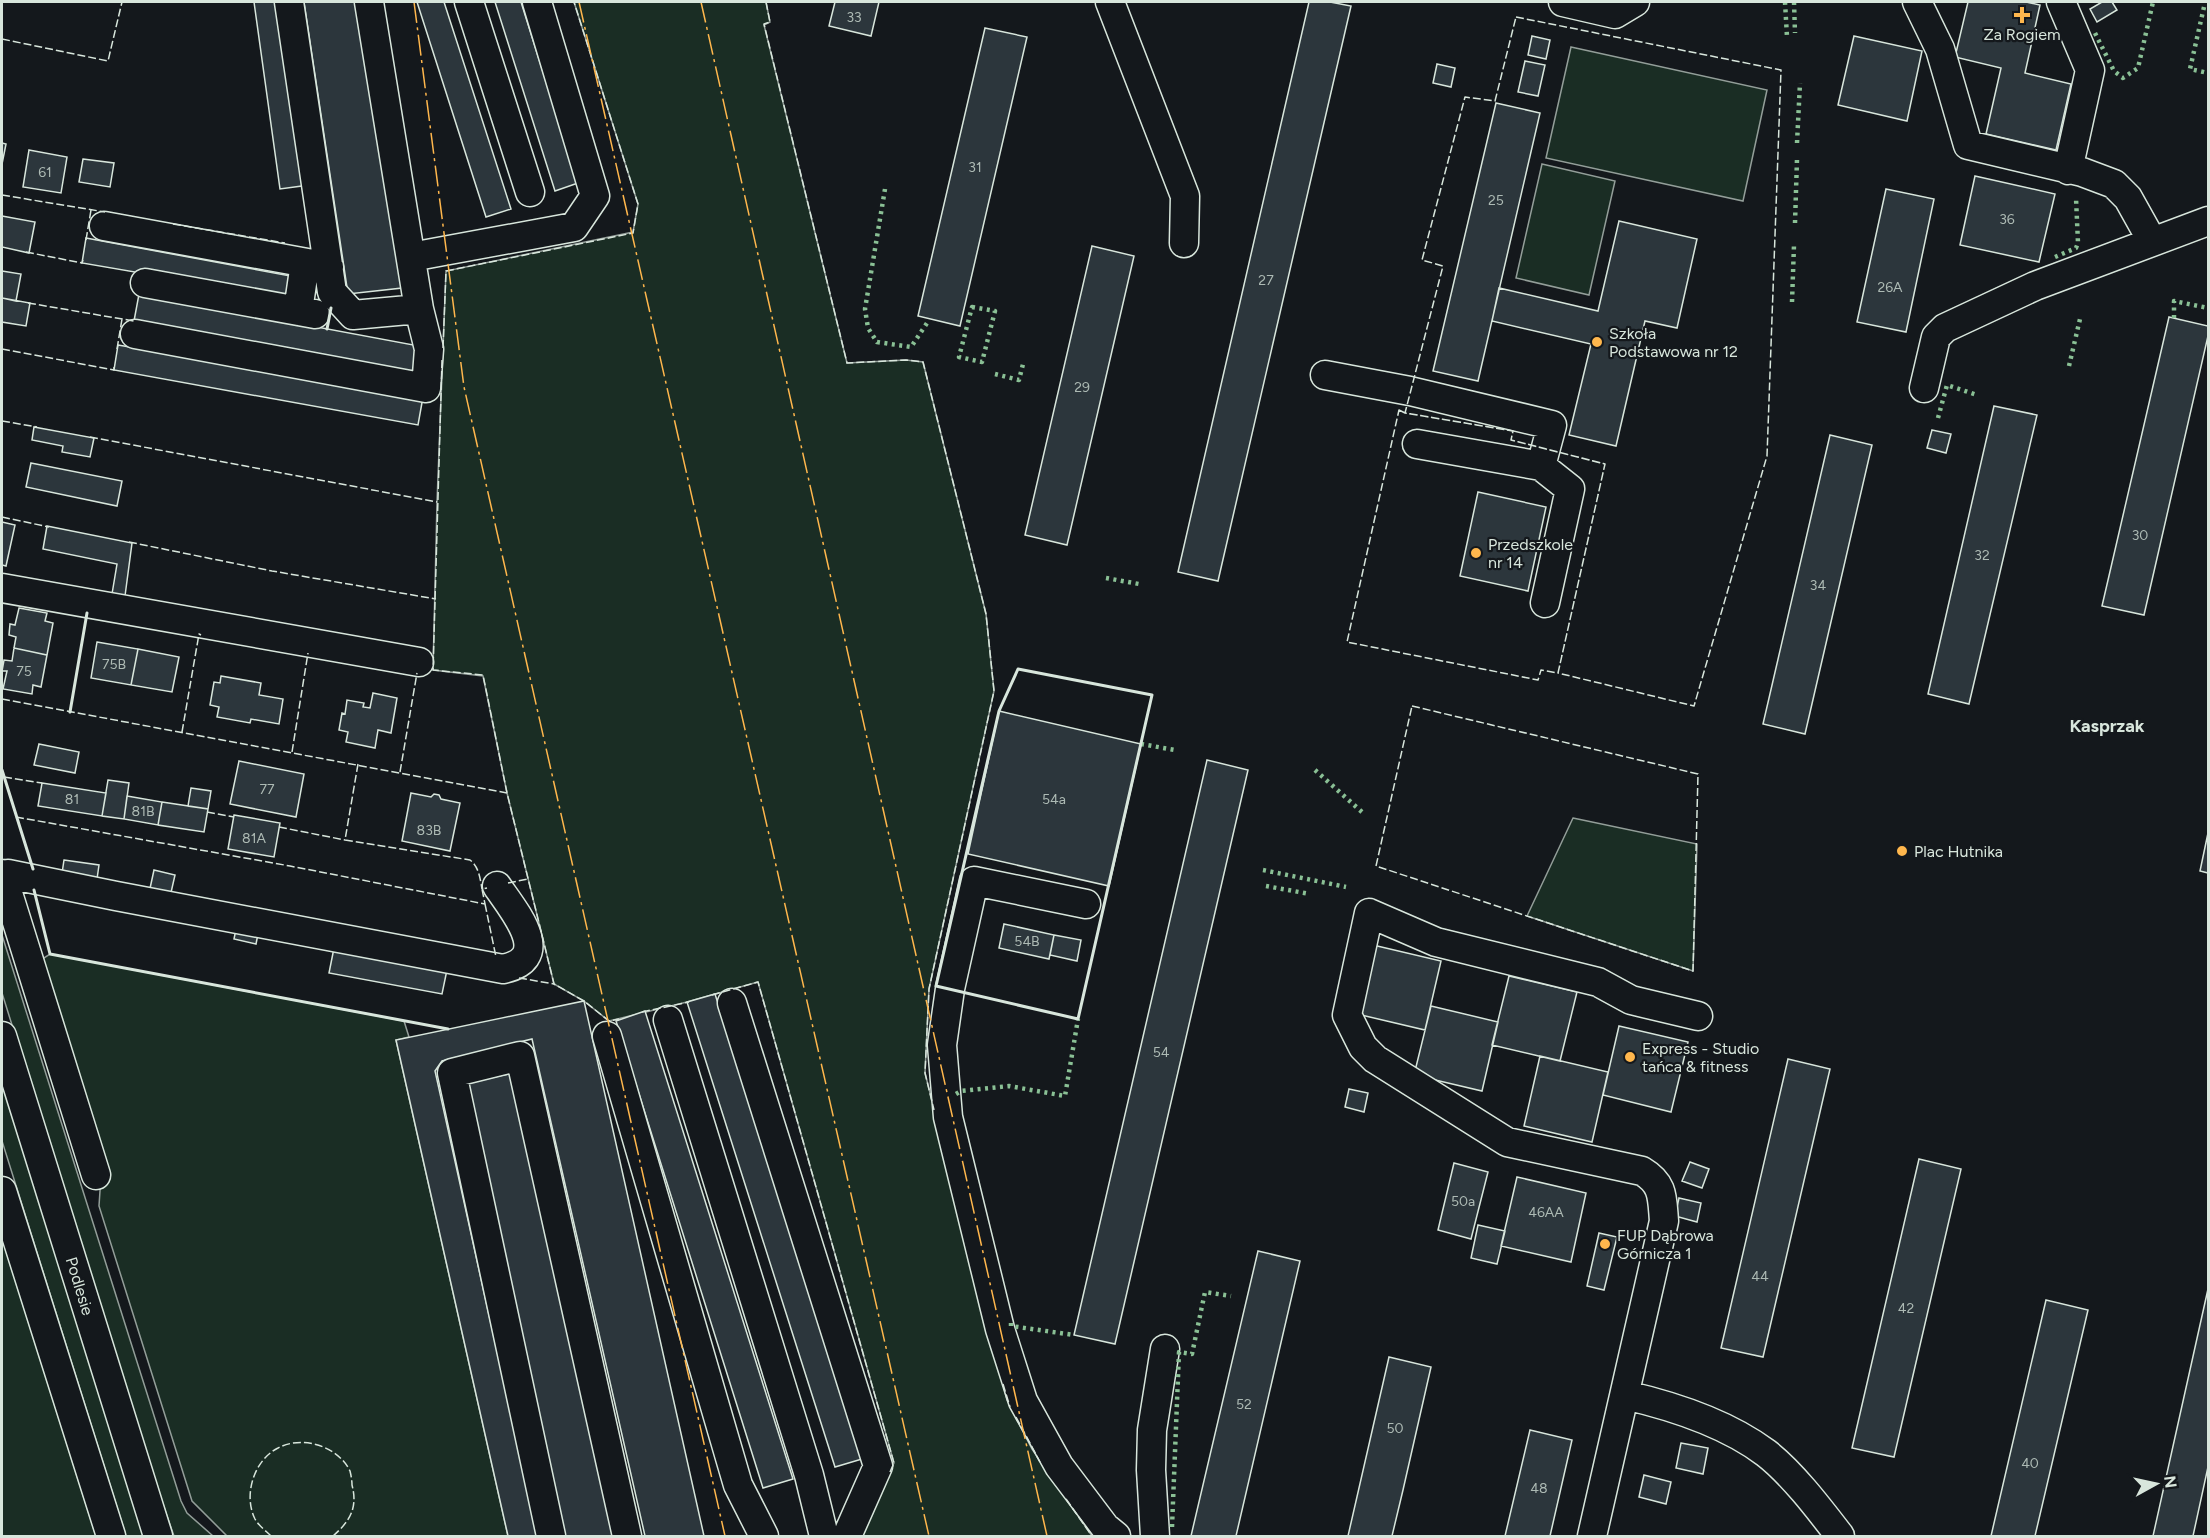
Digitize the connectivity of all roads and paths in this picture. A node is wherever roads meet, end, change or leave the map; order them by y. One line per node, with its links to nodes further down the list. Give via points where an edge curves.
1 (289, 2): 17 (street)
2 (369, 2): 16 (street)
3 (469, 2): 11 (street)
4 (537, 2): 16 (street, via 595,196 574,227)
5 (1110, 2): 15 (street, via 1185,196)
6 (1563, 2): 7 (street, via 1615,14)
7 (1635, 2)
8 (1917, 2): 10 (street, via 1940,48 1968,145)
9 (2061, 2): 10 (street, via 2090,70)
10 (2068, 170): 14 (street, via 2114,184 2128,198)
11 (530, 192)
12 (2208, 221): 14 (street)
13 (104, 226): 17 (street)
14 (2152, 241): 22 (street, via 2035,286 1945,328 1936,337)
15 (1185, 243)
16 (411, 257): 19 (street)
17 (317, 265): 18 (street, via 306,313); 19 (street, via 332,292 353,315)
18 (146, 283)
19 (419, 309): 20 (street, via 429,349 426,388)
20 (135, 334)
21 (1325, 375): 24 (street, via 1552,425)
22 (1924, 388)
23 (1417, 444): 24 (street)
24 (1541, 466): 26 (street, via 1570,489)
25 (2, 588): 27 (street)
26 (1545, 603)
27 (419, 662)
28 (2, 874): 29 (street, via 503,969 523,963 529,943 525,928); 36 (street)
29 (497, 885)
30 (1086, 904): 47 (street, via 974,881 942,1045 948,1117 1000,1329 1023,1401 1059,1466)
31 (732, 1003): 46 (street, via 878,1466)
32 (1698, 1016): 39 (street, via 1630,1000 1598,982 1436,942 1369,913 1347,1015 1363,1047 1374,1059 1507,1142 1642,1171 1654,1178 1662,1192 1664,1221)
33 (668, 1020): 45 (street, via 809,1475)
34 (2, 1036): 41 (street, Podlesie)
35 (606, 1036): 44 (street, via 738,1485)
36 (96, 1175)
37 (2, 1191): 40 (street)
38 (1165, 1348): 48 (street, via 1152,1430)
39 (1625, 1395): 49 (street); 50 (street, via 1685,1412 1767,1453)
40 (111, 1536)
41 (158, 1536)
42 (551, 1536): 43 (street, via 452,1073 520,1056)
43 (627, 1536)
44 (764, 1536)
45 (824, 1536)
46 (847, 1536)
47 (1116, 1536)
48 (1155, 1536)
49 (1592, 1536)
50 (1840, 1536)

